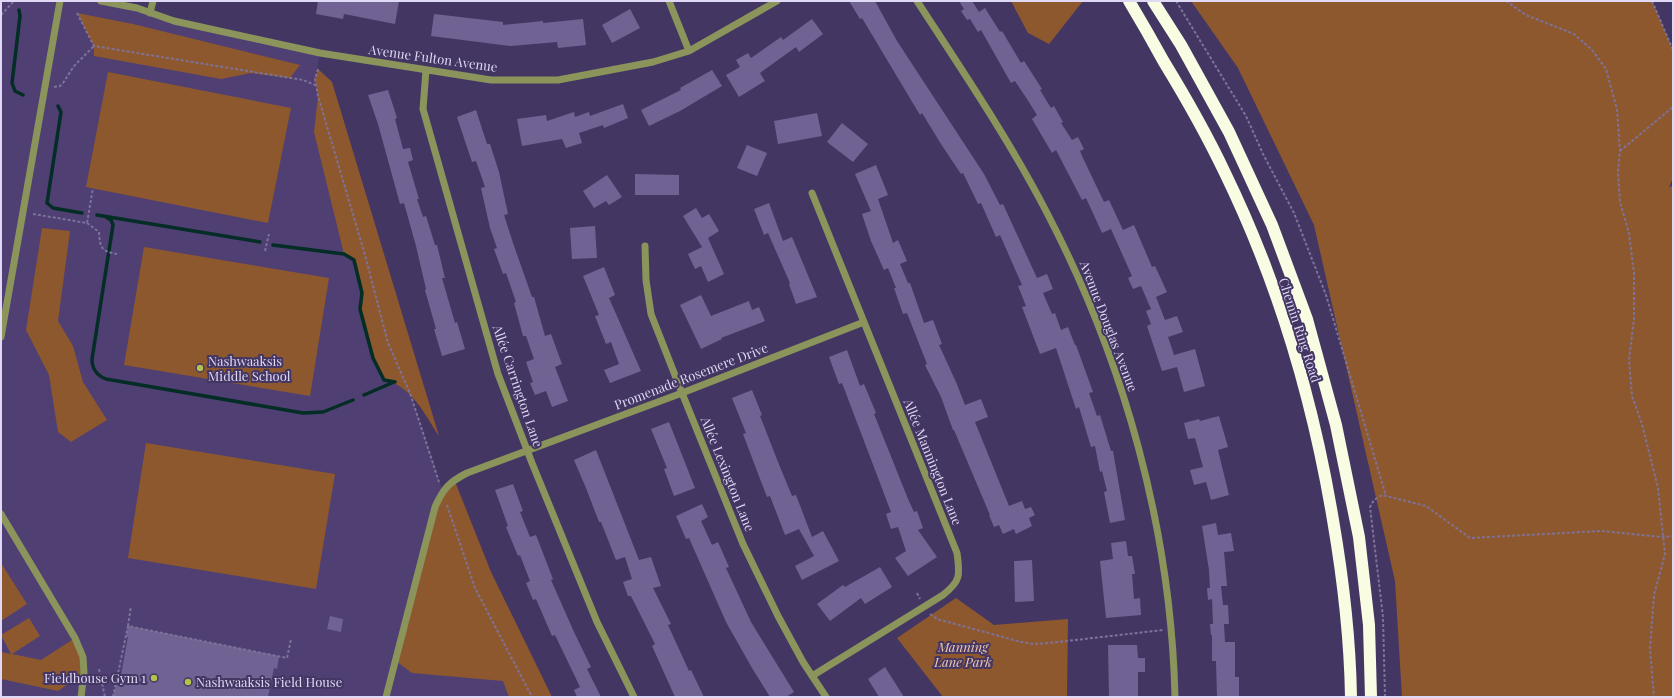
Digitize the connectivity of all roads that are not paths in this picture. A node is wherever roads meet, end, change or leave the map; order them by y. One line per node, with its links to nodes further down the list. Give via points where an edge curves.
1 (60, 1): 15 (street)
2 (101, 1): 9 (street, Avenue Fulton Avenue)
3 (153, 1): 9 (street)
4 (669, 1): 10 (street)
5 (776, 1): 10 (street, Avenue Fulton Avenue)
6 (918, 1): 24 (street, Avenue Douglas Avenue, via 1023,168 1069,257 1093,310 1114,367 1127,407 1157,528 1170,630)
7 (1129, 1): 25 (highway, Chemin Ring Road, via 1197,117 1225,172 1261,255 1287,327 1310,406 1339,553)
8 (1153, 1): 26 (highway, Chemin Ring Road, via 1181,45 1229,132 1272,225 1307,319 1336,425 1359,537 1369,624)
9 (150, 13): 11 (street, Avenue Fulton Avenue, via 174,21 320,54)
10 (689, 50): 11 (street, Avenue Fulton Avenue, via 653,62 558,80 491,80)
11 (426, 70): 17 (street, Allée Carrington Lane, via 424,109 498,374)
12 (812, 193): 14 (street, Allée Mannington Lane)
13 (645, 246): 16 (street, Allée Lexington Lane, via 651,314)
14 (864, 322): 16 (street, Promenade Rosemere Drive); 19 (street, Allée Mannington Lane, via 957,553 959,570 955,585 943,595)
15 (1, 337)
16 (682, 393): 17 (street, Promenade Rosemere Drive); 19 (street, Allée Lexington Lane, via 743,544 778,616)
17 (527, 450): 21 (street, Promenade Rosemere Drive, via 454,479 442,491 435,507); 22 (street, Allée Carrington Lane, via 597,622)
18 (1, 514): 20 (street, via 75,638 83,657)
19 (812, 676): 23 (street, Allée Lexington Lane)
20 (81, 697)
21 (386, 697)
22 (634, 697)
23 (826, 697)
24 (1174, 697)
25 (1351, 697)
26 (1371, 697)

